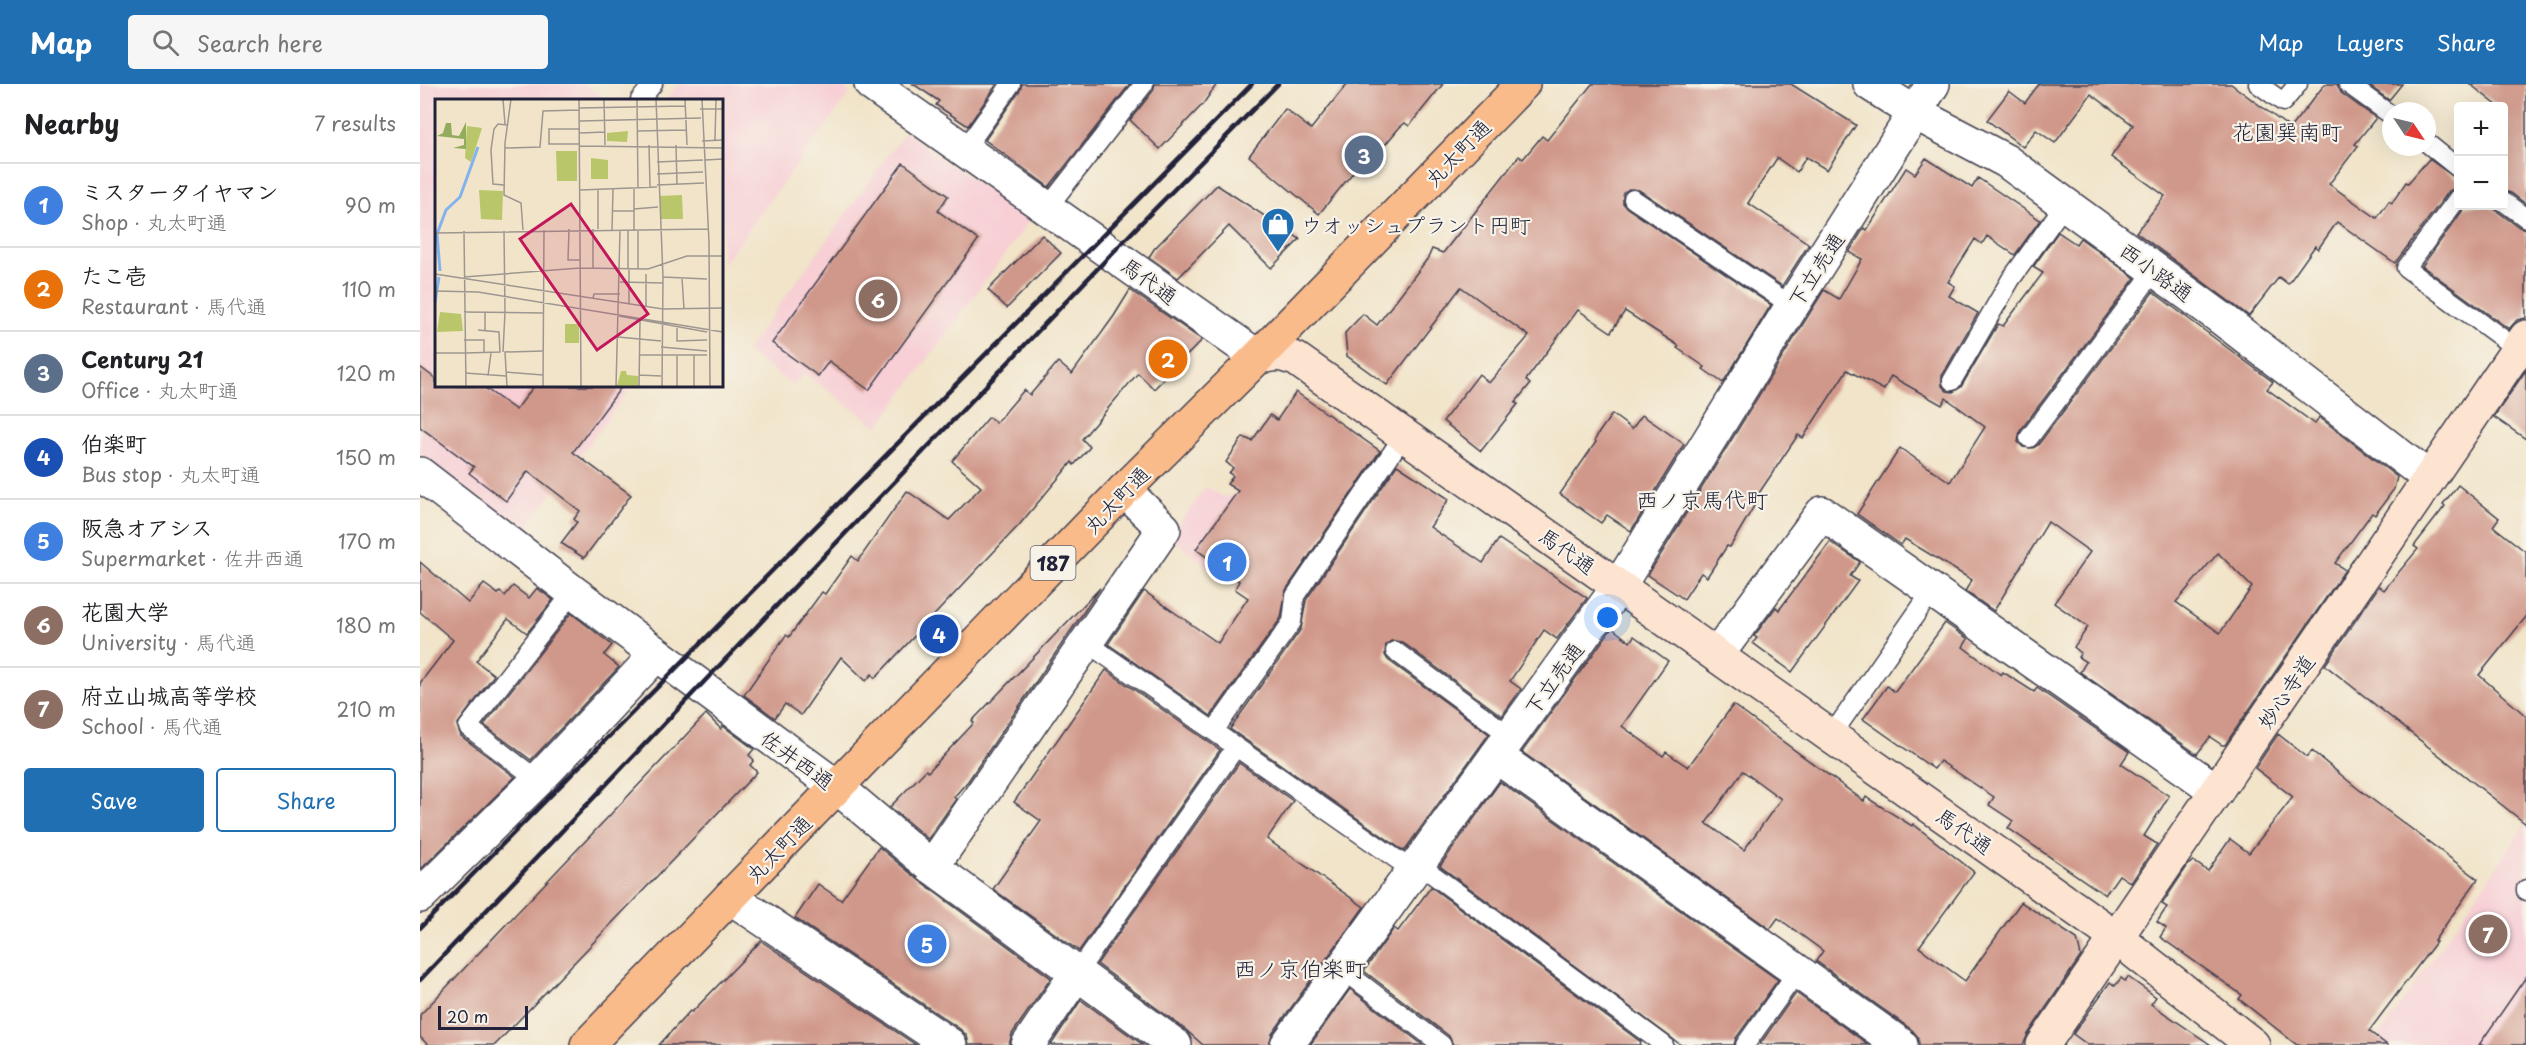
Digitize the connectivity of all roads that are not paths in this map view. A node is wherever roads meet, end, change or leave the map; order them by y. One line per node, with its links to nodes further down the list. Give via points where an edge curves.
1 (653, 84): 11 (lane)
2 (871, 84): 14 (street, 馬代通)
3 (1011, 84): 14 (lane)
4 (1144, 84): 21 (lane)
5 (1523, 84): 26 (main road, 丸太町通 / 187)
6 (1870, 84): 13 (street, 西小路通)
7 (1933, 84): 13 (street, 下立売通)
8 (2258, 84): 9 (lane, via 2283,102)
9 (2298, 84)
10 (2348, 84): 12 (lane)
11 (641, 99)
12 (2382, 109)
13 (1916, 112): 19 (street, 西小路通, via 2006,161); 24 (street, 下立売通)
14 (964, 149): 21 (street, 馬代通)
15 (2436, 150): 16 (lane)
16 (2454, 165)
17 (1633, 199): 24 (lane)
18 (2454, 203): 25 (lane, via 2406,268)
19 (2065, 204): 23 (street, 西小路通); 27 (lane, via 2011,279)
20 (2508, 205): 22 (lane)
21 (1048, 207): 26 (street, 馬代通)
22 (2526, 218)
23 (2155, 270): 29 (lane); 31 (street, 西小路通)
24 (1792, 306): 33 (street, 下立売通)
25 (2522, 343): 31 (street, 妙心寺道)
26 (1258, 357): 28 (street, 馬代通, via 1279,354 1296,359); 32 (main road, 丸太町通 / 187)
27 (1952, 381)
28 (1404, 435): 33 (street, 馬代通); 40 (lane, via 1295,596 1292,622)
29 (2029, 438)
30 (420, 474): 35 (street, 佐井西通)
31 (2430, 478): 46 (street, 妙心寺道)
32 (1124, 490): 36 (street, via 1164,529); 45 (main road, 丸太町通 / 187)
33 (1619, 586): 39 (street, 馬代通); 42 (street, 下立売通)
34 (1932, 591): 39 (street, via 1822,513); 41 (lane); 46 (street)
35 (573, 592): 38 (street, 佐井西通); 44 (lane, via 468,727)
36 (1086, 642): 40 (lane); 47 (street)
37 (1395, 651): 42 (lane)
38 (656, 655): 44 (street); 45 (street, 佐井西通)
39 (1717, 656): 41 (street, 馬代通)
40 (1214, 731): 43 (lane)
41 (1831, 736): 51 (street, 馬代通)
42 (1503, 746): 48 (street, 下立売通); 53 (street)
43 (1236, 747): 48 (lane); 54 (lane)
44 (538, 780): 49 (street)
45 (837, 787): 47 (street, 佐井西通); 50 (main road, 丸太町通 / 187)
46 (2217, 791): 51 (street, 妙心寺道)
47 (932, 867): 54 (street, 佐井西通)
48 (1415, 867): 52 (street, 下立売通); 55 (lane)
49 (422, 890)
50 (730, 897): 56 (main road, 丸太町通 / 187); 57 (street)
51 (2117, 938): 64 (street, 妙心寺道); 65 (street, 馬代通)
52 (1342, 969): 60 (street, 下立売通); 61 (lane)
53 (1797, 972): 62 (lane); 63 (street)
54 (1077, 973): 58 (street); 59 (street, 佐井西通)
55 (1654, 1042)
56 (586, 1045)
57 (950, 1045)
58 (1028, 1045)
59 (1175, 1045)
60 (1287, 1045)
61 (1442, 1045)
62 (1744, 1045)
63 (1902, 1045)
64 (2043, 1045)
65 (2253, 1045)

